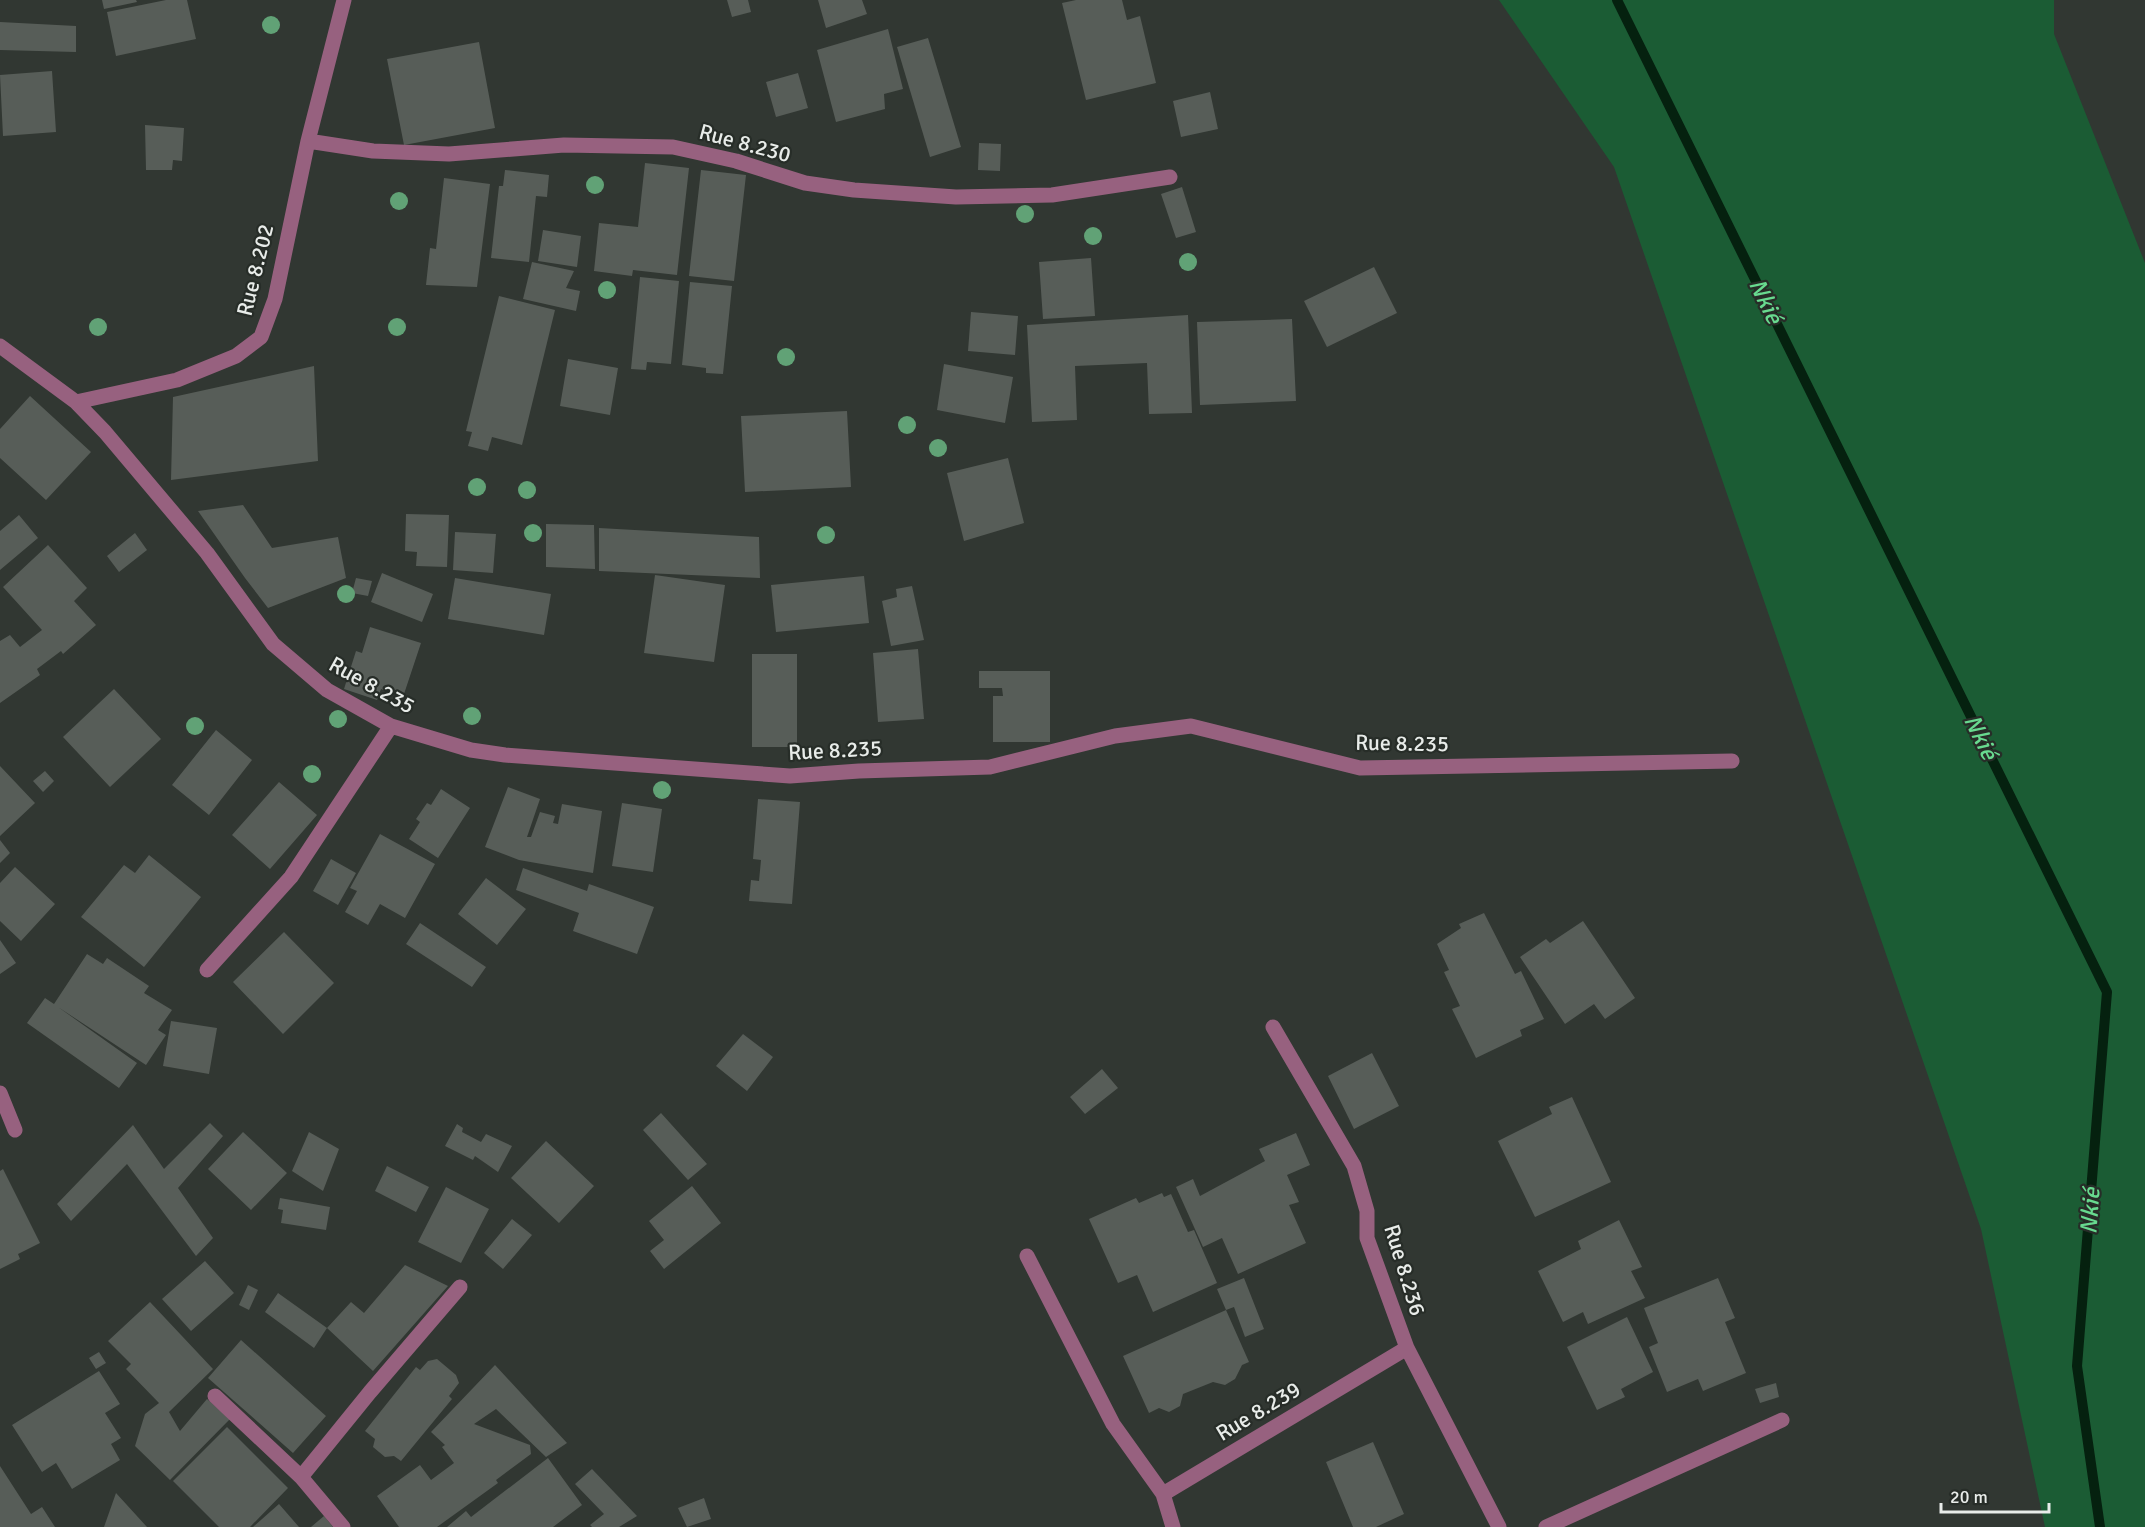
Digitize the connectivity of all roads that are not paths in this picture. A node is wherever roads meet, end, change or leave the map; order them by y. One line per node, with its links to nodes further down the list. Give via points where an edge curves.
1 (344, 0): 2 (street, Rue 8.202)
2 (308, 141): 3 (street, Rue 8.230, via 373,151 449,154 564,145 673,147 736,161 805,183 956,197 1052,195); 5 (street, Rue 8.202, via 275,299 261,337 236,356 177,380)
3 (1170, 177)
4 (0, 346): 5 (street)
5 (76, 402): 6 (street, Rue 8.235, via 207,553 273,644 327,690)
6 (391, 726): 7 (street, Rue 8.235, via 471,750 505,755 790,776 990,767 1115,736 1191,726 1360,768); 8 (street, via 291,877)
7 (1732, 761)
8 (207, 970)
9 (1273, 1027): 14 (street, Rue 8.236, via 1354,1167 1367,1211 1367,1238)
10 (0, 1093): 11 (street)
11 (15, 1130)
12 (1027, 1256): 18 (street, via 1113,1424)
13 (460, 1287): 17 (street)
14 (1407, 1348): 18 (street, Rue 8.239); 21 (street, Rue 8.236)
15 (215, 1396): 17 (street)
16 (1782, 1420): 22 (street)
17 (301, 1477): 19 (street)
18 (1163, 1494): 20 (street)
19 (343, 1527)
20 (1173, 1527)
21 (1500, 1527)
22 (1546, 1527)

